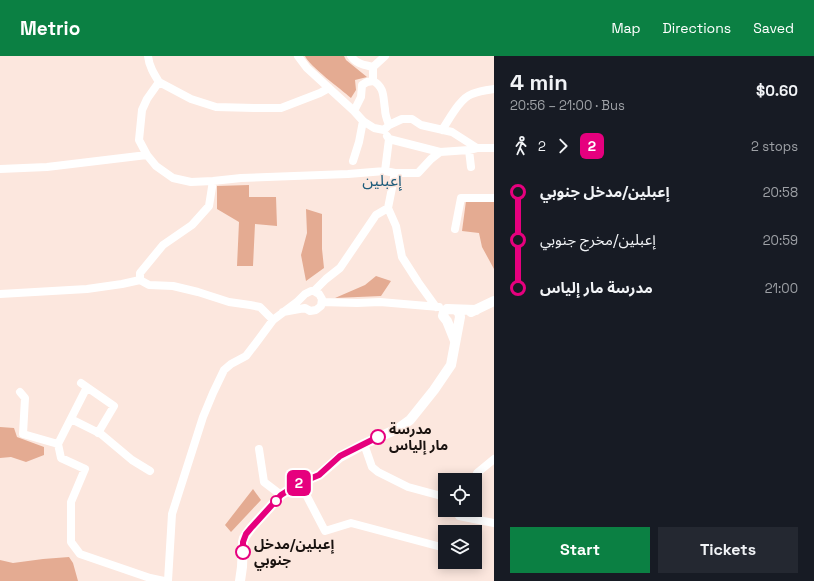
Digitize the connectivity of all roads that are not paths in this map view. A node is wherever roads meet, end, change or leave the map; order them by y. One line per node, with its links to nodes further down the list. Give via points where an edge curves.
1 (148, 56): 7 (street)
2 (298, 56): 8 (street, via 306,68)
3 (351, 56): 5 (street, via 363,65)
4 (385, 56): 5 (street)
5 (373, 68): 6 (street)
6 (373, 81): 10 (street, via 362,85 361,97); 12 (street, via 379,84 383,92)
7 (159, 82): 8 (street, via 191,99 216,107 281,108); 18 (street, via 142,110 139,140)
8 (329, 88): 10 (street)
9 (494, 89): 13 (street, via 472,93 466,97)
10 (354, 111): 11 (street)
11 (363, 122): 12 (street, via 374,128); 19 (street)
12 (386, 127): 13 (street, via 402,119); 14 (street)
13 (442, 130): 16 (street, via 452,132)
14 (389, 139): 17 (street); 22 (street)
15 (494, 148): 16 (street)
16 (473, 149): 17 (street); 20 (street)
17 (440, 152): 23 (street, via 418,174)
18 (147, 156): 21 (street, via 47,167); 24 (street, via 173,178 191,182)
19 (353, 161)
20 (471, 167)
21 (0, 169)
22 (385, 172): 23 (street); 24 (street, via 241,178)
23 (395, 173): 26 (street)
24 (213, 182): 28 (street, via 209,206 192,225 163,245 140,273)
25 (494, 198): 27 (street, via 461,198)
26 (388, 208): 29 (street, via 376,215 340,268); 35 (street, via 396,226 402,258)
27 (456, 229)
28 (140, 280): 30 (street, via 87,289); 39 (street, via 149,285 173,286 229,302 260,307)
29 (314, 291): 31 (street); 33 (street, via 320,295)
30 (0, 294)
31 (304, 295): 36 (street, via 302,302); 37 (street)
32 (494, 301): 38 (main road, via 476,310)
33 (322, 302): 34 (street, via 380,302); 36 (street, via 316,310 310,311)
34 (419, 306): 35 (street); 38 (street)
35 (436, 307): 38 (street)
36 (305, 308): 37 (street)
37 (283, 312): 39 (street)
38 (452, 315): 44 (main road, via 455,342 451,365 434,390 410,420 399,428)
39 (273, 320): 56 (street, via 246,356 224,370 203,417 172,514)
40 (20, 392): 43 (street, via 25,398 23,434)
41 (71, 419): 42 (street); 42 (street, via 84,385 114,406); 43 (street)
42 (98, 433): 47 (street)
43 (58, 444): 55 (street, via 61,458 85,469 71,502 71,542 80,554)
44 (364, 444): 49 (main road, via 340,456 319,475); 51 (street, via 372,467 378,472 408,487)
45 (259, 449): 50 (street, via 264,482)
46 (494, 460): 48 (street)
47 (150, 471)
48 (477, 473)
49 (300, 483): 50 (main road); 54 (street, via 324,531 351,523)
50 (281, 495): 57 (main road, via 244,538)
51 (438, 495)
52 (464, 517): 53 (street)
53 (494, 523)
54 (438, 546)
55 (164, 581)
56 (168, 581)
57 (240, 581)

